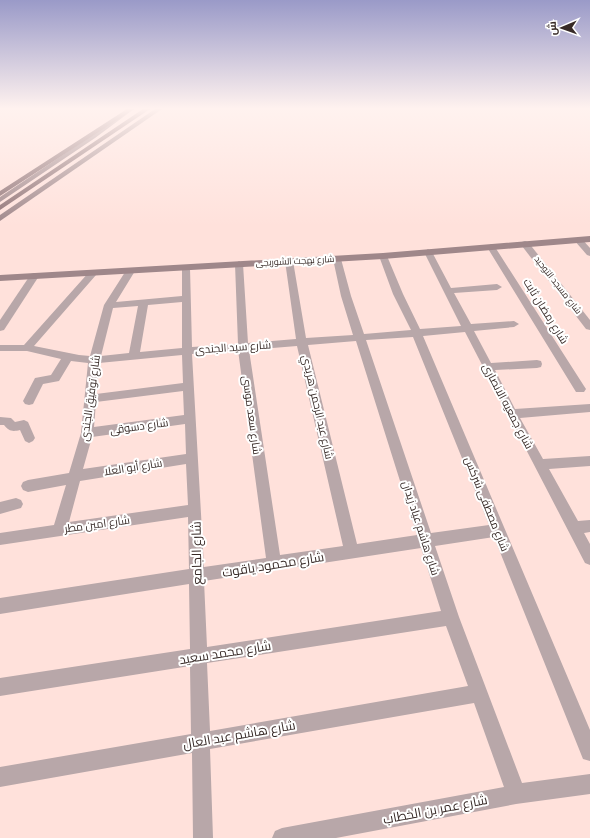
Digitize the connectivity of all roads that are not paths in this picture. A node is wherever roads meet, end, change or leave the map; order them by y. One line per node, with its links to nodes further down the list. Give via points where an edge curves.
1 (63, 148): 6 (main road)
2 (70, 148): 7 (main road)
3 (77, 148): 8 (street)
4 (89, 148): 9 (main road)
5 (102, 148): 10 (street)
6 (0, 188)
7 (0, 194)
8 (0, 200)
9 (0, 208)
10 (0, 219)
11 (590, 239): 12 (street, شارع بهجت الشوربجى)
12 (578, 240): 13 (street, شارع بهجت الشوربجى); 16 (street)
13 (525, 244): 14 (street, شارع بهجت الشوربجى); 33 (street, شارع مسجد التوحيد)
14 (491, 247): 15 (street, شارع بهجت الشوربجى); 49 (street, شارع رمضان ثابت)
15 (428, 252): 17 (street, شارع بهجت الشوربجى); 27 (street, شارع جمعيه الانصارى)
16 (590, 253)
17 (383, 256): 18 (street, شارع بهجت الشوربجى); 36 (street, شارع مصطفى شركس)
18 (337, 259): 19 (street, شارع بهجت الشوربجى); 37 (street, شارع هاشم عياد زيدان)
19 (289, 262): 20 (street, شارع بهجت الشوربجى); 38 (street, شارع عبد الرحمن هريدي)
20 (239, 264): 21 (street, شارع بهجت الشوربجى); 39 (street, شارع سعد موسى)
21 (186, 268): 22 (street, شارع بهجت الشوربجى); 28 (street, شارع الجامع)
22 (130, 271): 23 (street, شارع بهجت الشوربجى); 30 (street, شارع توفيق الجندى)
23 (93, 273): 24 (street, شارع بهجت الشوربجى); 41 (street)
24 (34, 276): 25 (street, شارع بهجت الشوربجى); 31 (street)
25 (0, 278)
26 (497, 287): 27 (street)
27 (448, 290): 35 (street, شارع جمعيه الانصارى)
28 (186, 299): 29 (street); 42 (street, شارع الجامع)
29 (144, 302): 30 (street); 44 (street)
30 (109, 305): 45 (street, شارع توفيق الجندى)
31 (4, 314): 34 (street)
32 (514, 324): 35 (street, شارع سيد الجندى)
33 (590, 327)
34 (0, 328)
35 (468, 328): 36 (street, شارع سيد الجندى); 47 (street, شارع جمعيه الانصارى)
36 (417, 333): 37 (street, شارع سيد الجندى); 69 (street, شارع مصطفى شركس)
37 (359, 338): 38 (street, شارع سيد الجندى); 71 (street, شارع هاشم عياد زيدان)
38 (302, 343): 39 (street, شارع سيد الجندى); 72 (street, شارع عبد الرحمن هريدي)
39 (242, 347): 42 (street, شارع سيد الجندى); 74 (street, شارع سعد موسى)
40 (0, 348): 41 (street, شارع سيد الجندى)
41 (27, 348): 43 (street, شارع سيد الجندى)
42 (187, 351): 44 (street, شارع سيد الجندى); 48 (street, شارع الجامع)
43 (68, 356): 45 (street, شارع سيد الجندى); 51 (street, via 55,378 38,381)
44 (134, 356): 45 (street, شارع سيد الجندى)
45 (94, 360): 50 (street, شارع توفيق الجندى)
46 (537, 364): 47 (street)
47 (487, 367): 53 (street, شارع جمعيه الانصارى)
48 (188, 386): 50 (street); 54 (street, شارع الجامع)
49 (580, 389)
50 (90, 399): 56 (street, شارع توفيق الجندى)
51 (29, 401)
52 (590, 408): 53 (street)
53 (512, 414): 60 (street, شارع جمعيه الانصارى)
54 (190, 419): 56 (street, شارع دسوقى); 58 (street, شارع الجامع)
55 (0, 421): 57 (street, via 7,421 13,427 25,426)
56 (87, 433): 61 (street, شارع توفيق الجندى)
57 (29, 438)
58 (192, 458): 61 (street, شارع أبو العلا); 65 (street, شارع الجامع)
59 (590, 460): 60 (street)
60 (539, 465): 67 (street, شارع جمعيه الانصارى)
61 (75, 477): 62 (street, شارع أبو العلا); 68 (street, شارع توفيق الجندى)
62 (28, 486)
63 (16, 504): 64 (street)
64 (0, 508)
65 (195, 510): 68 (street, شارع امين مطر); 75 (street, شارع الجامع)
66 (590, 526): 67 (street)
67 (574, 528): 73 (street, شارع جمعيه الانصارى)
68 (60, 530): 70 (street, شارع امين مطر)
69 (498, 530): 71 (street, شارع محمود ياقوت); 82 (street, شارع مصطفى شركس)
70 (0, 539)
71 (425, 540): 72 (street, شارع محمود ياقوت); 77 (street, شارع هاشم عياد زيدان)
72 (352, 551): 74 (street, شارع محمود ياقوت)
73 (590, 558)
74 (274, 564): 75 (street, شارع محمود ياقوت)
75 (197, 576): 76 (street, شارع محمود ياقوت); 78 (street, شارع الجامع)
76 (0, 606)
77 (450, 617): 78 (street, شارع محمد سعيد); 80 (street, شارع هاشم عياد زيدان)
78 (199, 656): 79 (street, شارع محمد سعيد); 81 (street, شارع الجامع)
79 (0, 687)
80 (479, 692): 81 (street, شارع هاشم عبد العال); 85 (street, شارع هاشم عياد زيدان)
81 (201, 741): 83 (street, شارع هاشم عبد العال); 86 (street, شارع الجامع)
82 (590, 752)
83 (0, 777)
84 (590, 784): 85 (street, شارع عمر بن الخطاب)
85 (516, 794): 87 (street, شارع عمر بن الخطاب)
86 (203, 838)
87 (282, 838)

